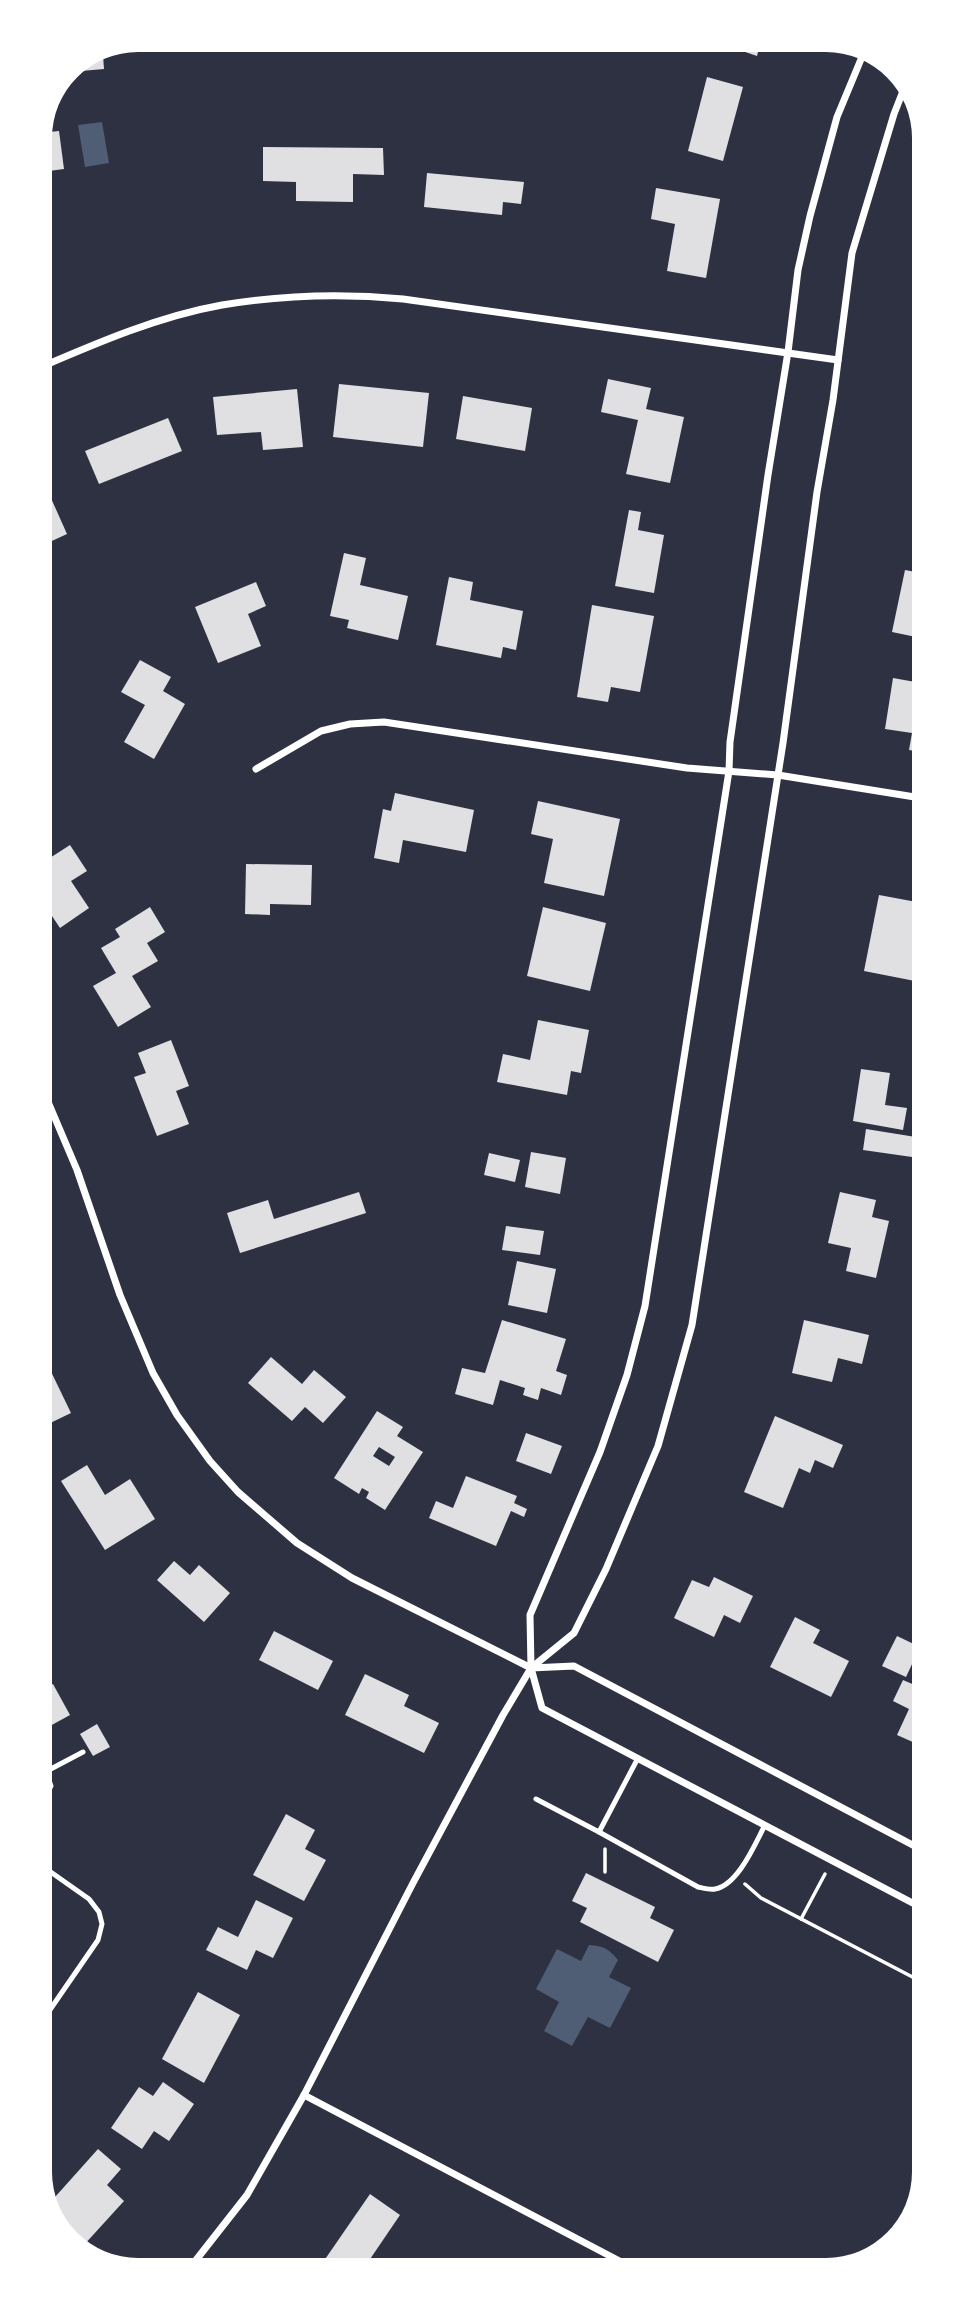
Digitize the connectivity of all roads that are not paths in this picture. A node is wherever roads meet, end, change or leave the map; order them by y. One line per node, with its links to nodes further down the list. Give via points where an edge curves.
1 (861, 60): 3 (street, via 837,117 810,216)
2 (901, 96): 4 (street, via 852,253)
3 (788, 352): 4 (street); 5 (street, via 403,299 335,295 284,297 197,311); 7 (street)
4 (838, 360): 8 (street)
5 (53, 361)
6 (256, 769): 7 (street, via 321,731 384,722)
7 (729, 771): 8 (street); 11 (street, via 645,1306 600,1452 530,1615)
8 (778, 775): 9 (street); 11 (street, via 692,1325 658,1446 606,1569 574,1633)
9 (912, 797)
10 (53, 1112): 11 (street, via 140,1347 177,1415 210,1461 297,1543 352,1578)
11 (531, 1668): 13 (street, via 542,1708); 18 (street, via 574,1666); 22 (street)
12 (83, 1752): 14 (lane)
13 (638, 1758): 16 (street); 17 (lane)
14 (52, 1765)
15 (536, 1800): 17 (lane)
16 (765, 1825): 17 (lane, via 741,1868 729,1883 714,1890 698,1887); 20 (street)
17 (602, 1834)
18 (912, 1844)
19 (52, 1873): 21 (lane, via 89,1899 102,1924 98,1940)
20 (912, 1903)
21 (52, 2007)
22 (304, 2095): 23 (street, via 247,2195); 24 (street)
23 (198, 2257)
24 (613, 2258)

